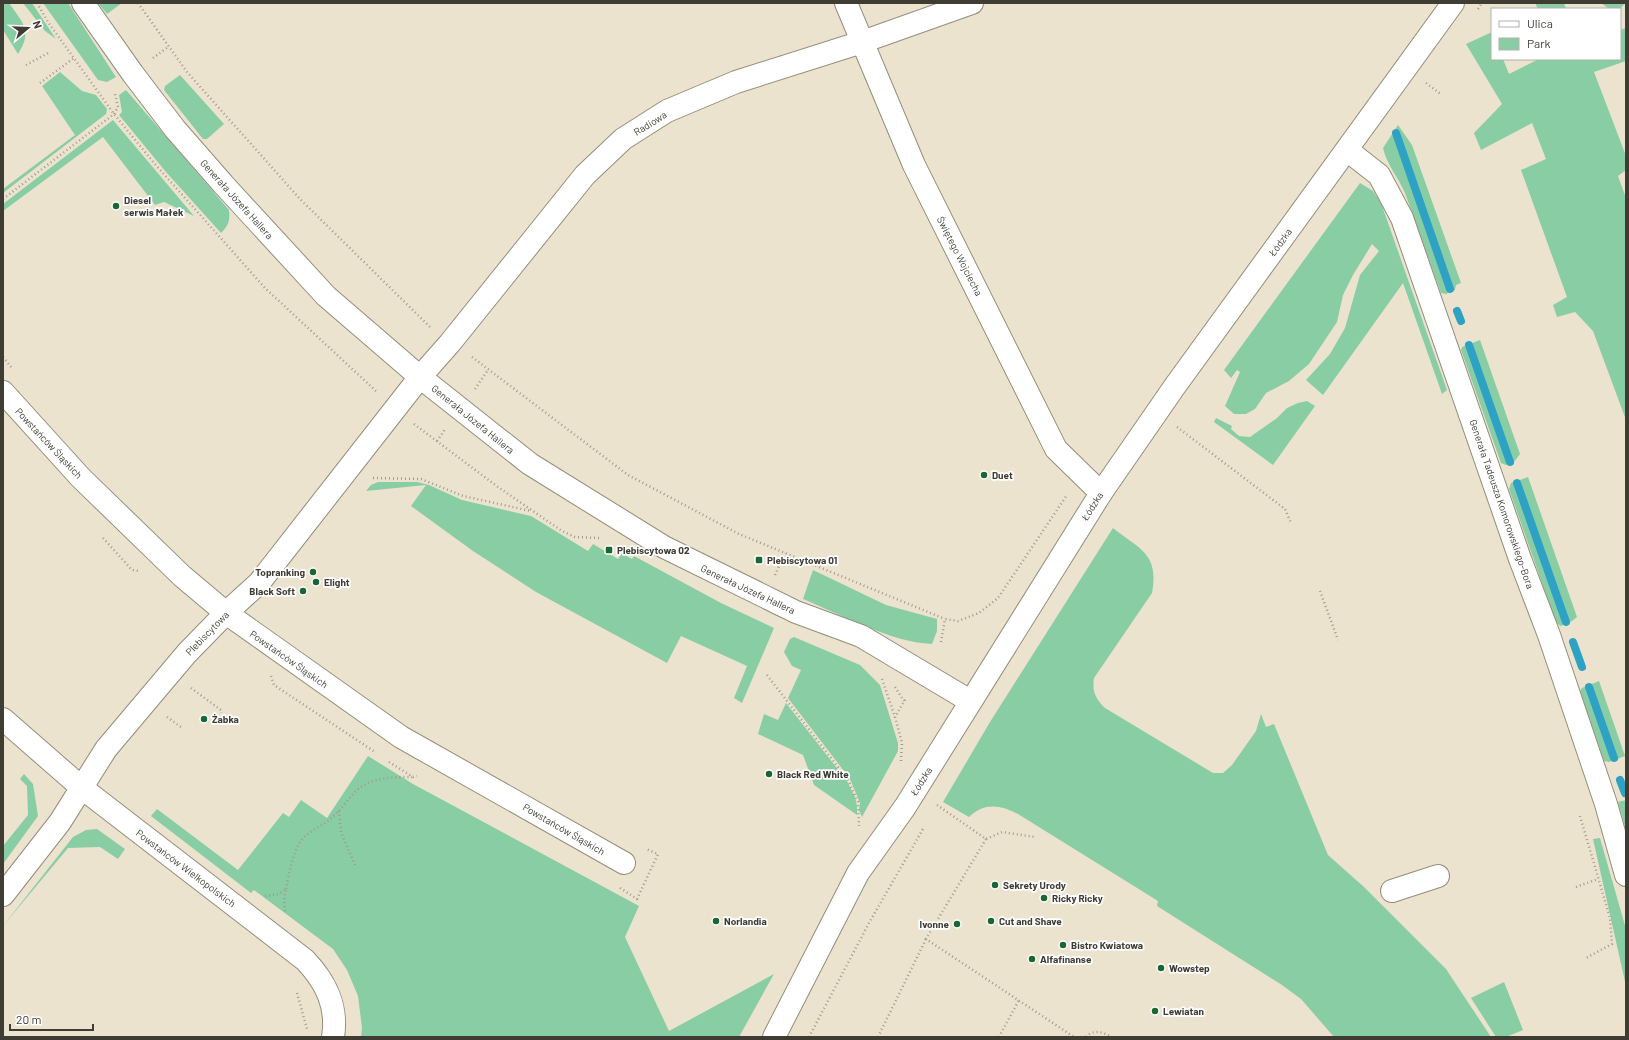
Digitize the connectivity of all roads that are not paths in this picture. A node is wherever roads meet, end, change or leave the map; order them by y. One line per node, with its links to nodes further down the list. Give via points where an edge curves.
1 (83, 3): 7 (street, Generała Józefa Hallera, via 159,109 222,184 326,296)
2 (846, 3): 5 (street, Świętego Wojciecha)
3 (972, 3): 5 (street, Radiowa)
4 (1453, 3): 6 (street, Łódzka)
5 (862, 42): 7 (street, Radiowa, via 736,82 667,111 623,139 585,175); 9 (street, Świętego Wojciecha, via 914,164 1056,449)
6 (1347, 150): 9 (street, Łódzka); 15 (street, Generała Tadeusza Komorowskiego-Bora, via 1379,175 1402,218 1520,559 1549,635 1606,804)
7 (420, 377): 10 (street, Plebiscytowa, via 259,583); 11 (street, Generała Józefa Hallera, via 530,464 645,537 796,612 861,636)
8 (3, 392): 10 (street, Powstańców Śląskich, via 81,478 182,576)
9 (1100, 493): 11 (street, Łódzka)
10 (226, 613): 13 (street, Plebiscytowa, via 187,653 106,749); 14 (street, Powstańców Śląskich, via 401,737)
11 (970, 701): 20 (street, Łódzka, via 905,807 858,873)
12 (3, 719): 13 (street, Powstańców Wielkopolskich)
13 (82, 788): 18 (street, Plebiscytowa, via 60,822); 19 (street, Powstańców Wielkopolskich, via 305,960 320,976 328,992 335,1027)
14 (624, 863)
15 (1626, 875)
16 (1438, 876): 17 (street)
17 (1392, 891)
18 (3, 895)
19 (333, 1037)
20 (774, 1037)

